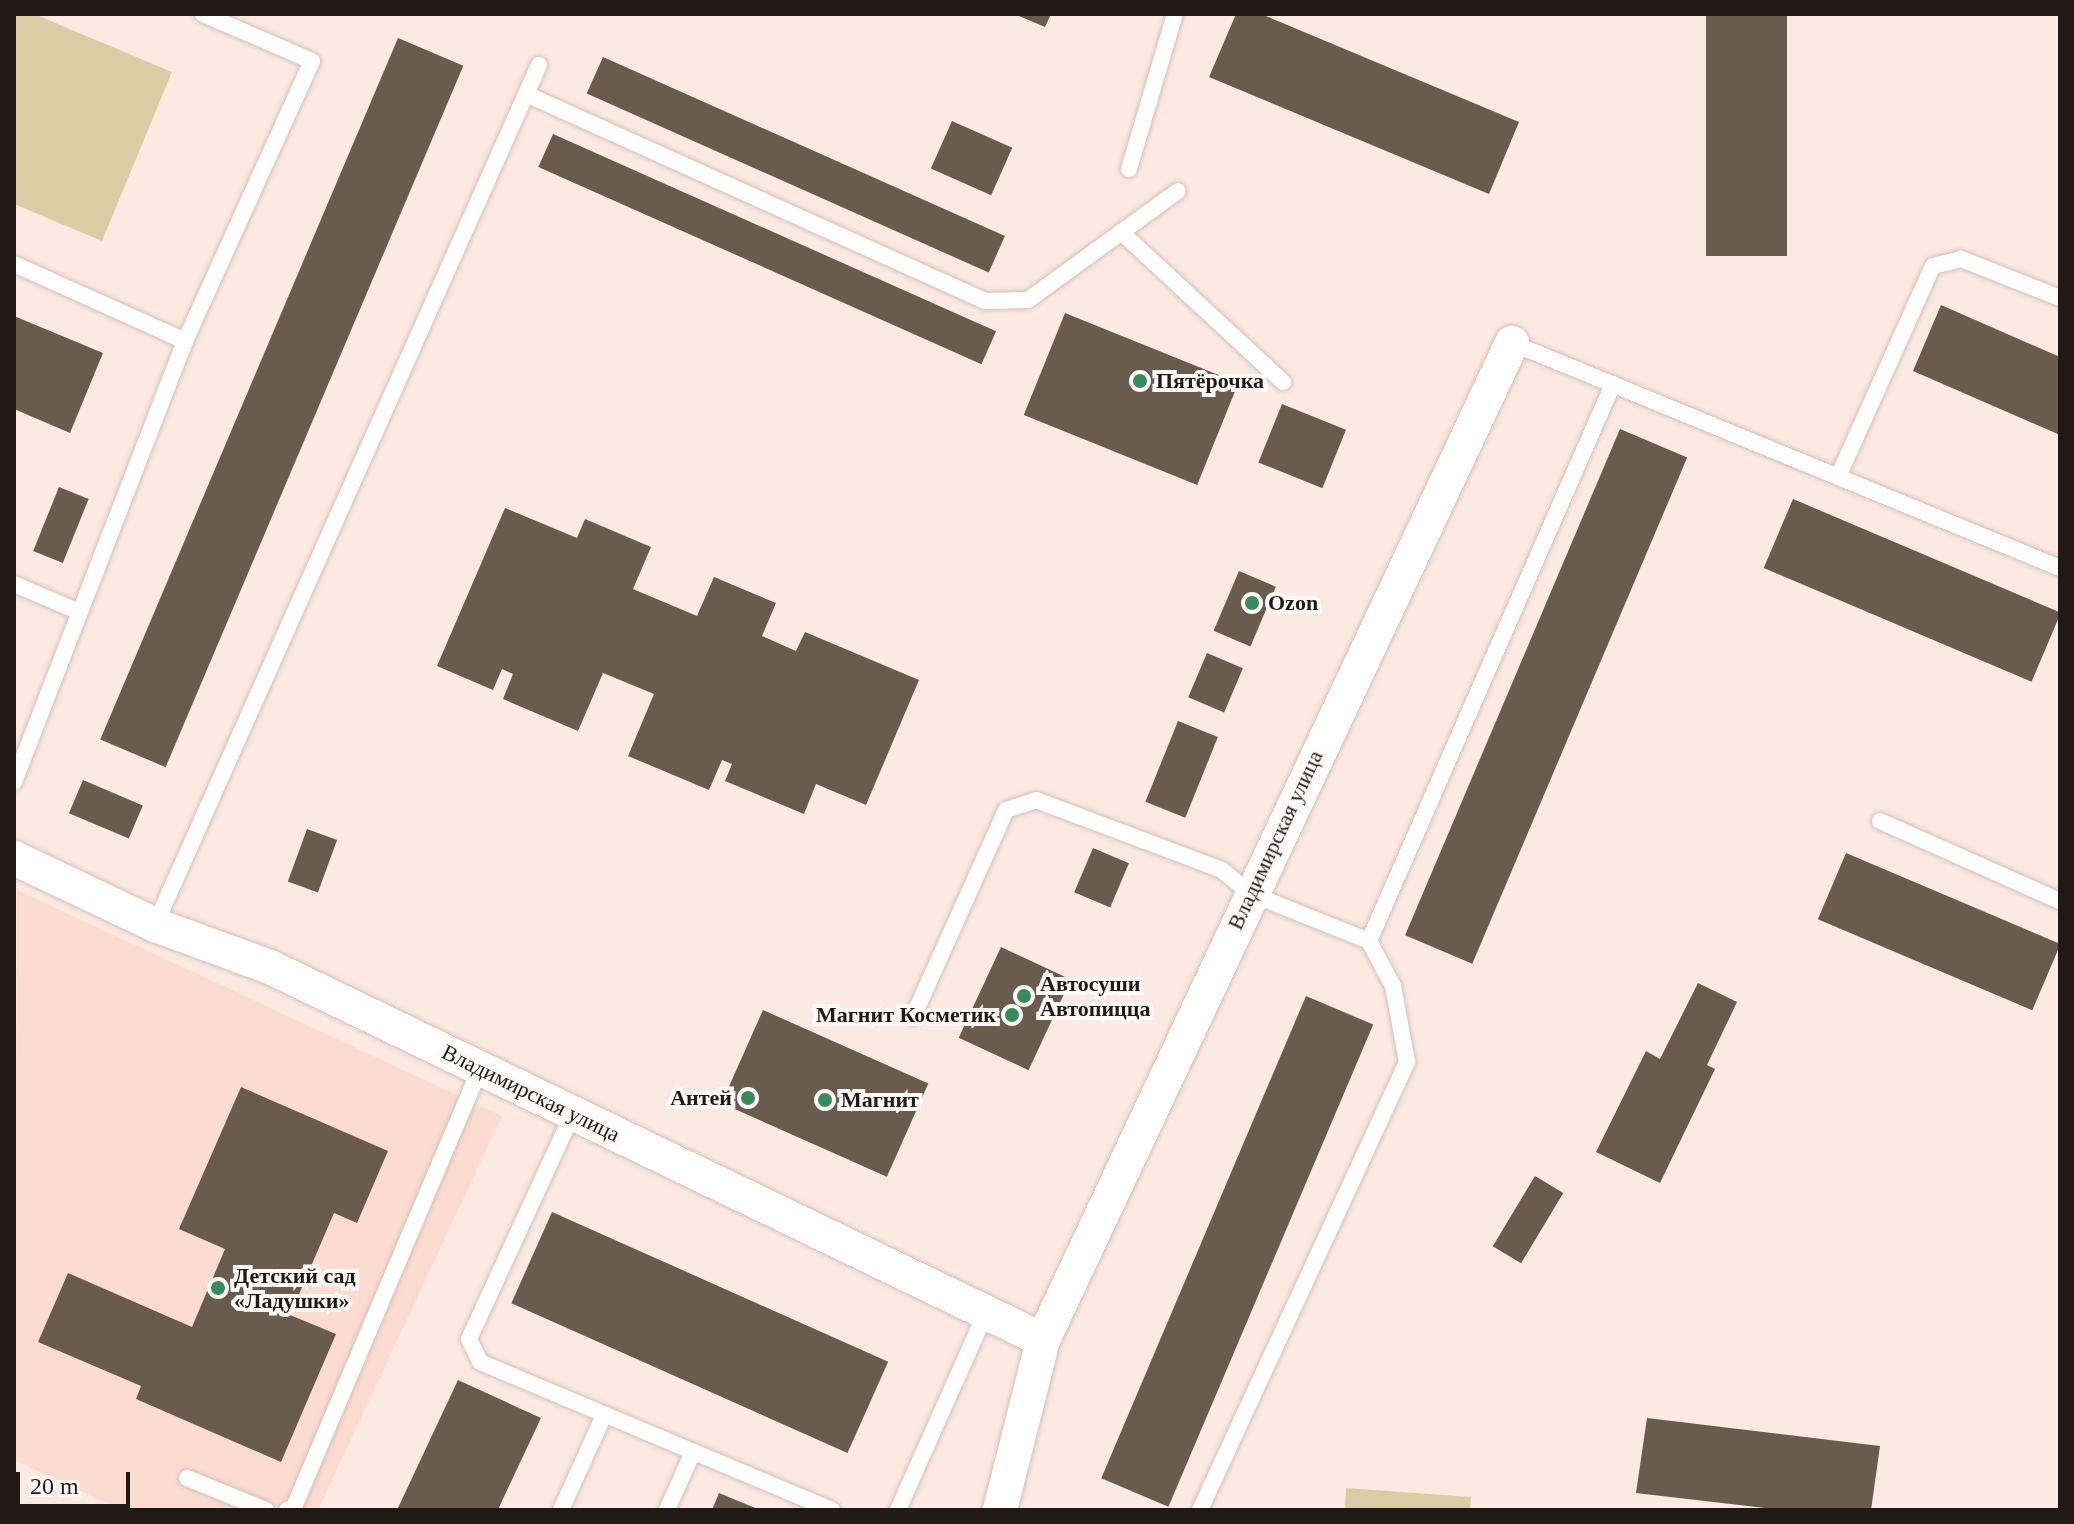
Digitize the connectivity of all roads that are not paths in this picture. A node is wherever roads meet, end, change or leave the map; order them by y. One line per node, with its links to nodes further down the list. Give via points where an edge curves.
1 (203, 14): 10 (lane, via 312,61)
2 (1175, 14): 5 (lane)
3 (539, 65): 4 (lane)
4 (526, 94): 7 (lane, via 985,301 1028,300); 23 (lane)
5 (1129, 169)
6 (1178, 191): 7 (lane)
7 (1121, 232): 12 (lane)
8 (14, 264): 10 (lane)
9 (2060, 298): 14 (lane, via 1961,259 1933,266)
10 (185, 341): 17 (lane)
11 (1512, 343): 13 (lane); 21 (street, Владимирская улица)
12 (1283, 382)
13 (1613, 384): 14 (lane); 24 (lane)
14 (1838, 477): 15 (lane)
15 (2060, 568)
16 (14, 584): 17 (lane)
17 (77, 611): 18 (lane)
18 (14, 782)
19 (1880, 821): 22 (lane)
20 (14, 858): 23 (street, Владимирская улица)
21 (1249, 893): 24 (lane); 25 (lane, via 1222,870 1036,800 1006,810); 29 (street, Владимирская улица)
22 (2060, 901)
23 (155, 925): 26 (street, Владимирская улица, via 270,967)
24 (1369, 941): 40 (lane, via 1393,986 1407,1062)
25 (913, 1017)
26 (480, 1068): 27 (street, Владимирская улица); 34 (lane, via 294,1507)
27 (573, 1113): 28 (street, Владимирская улица); 30 (lane, via 469,1339 480,1362)
28 (986, 1312): 29 (street, Владимирская улица); 38 (lane)
29 (1043, 1340): 39 (street, Владимирская улица)
30 (604, 1415): 31 (lane); 35 (lane)
31 (693, 1452): 36 (lane); 37 (lane)
32 (187, 1478): 33 (lane)
33 (266, 1510)
34 (287, 1510)
35 (561, 1510)
36 (667, 1510)
37 (832, 1510)
38 (898, 1510)
39 (1000, 1510)
40 (1200, 1510)

